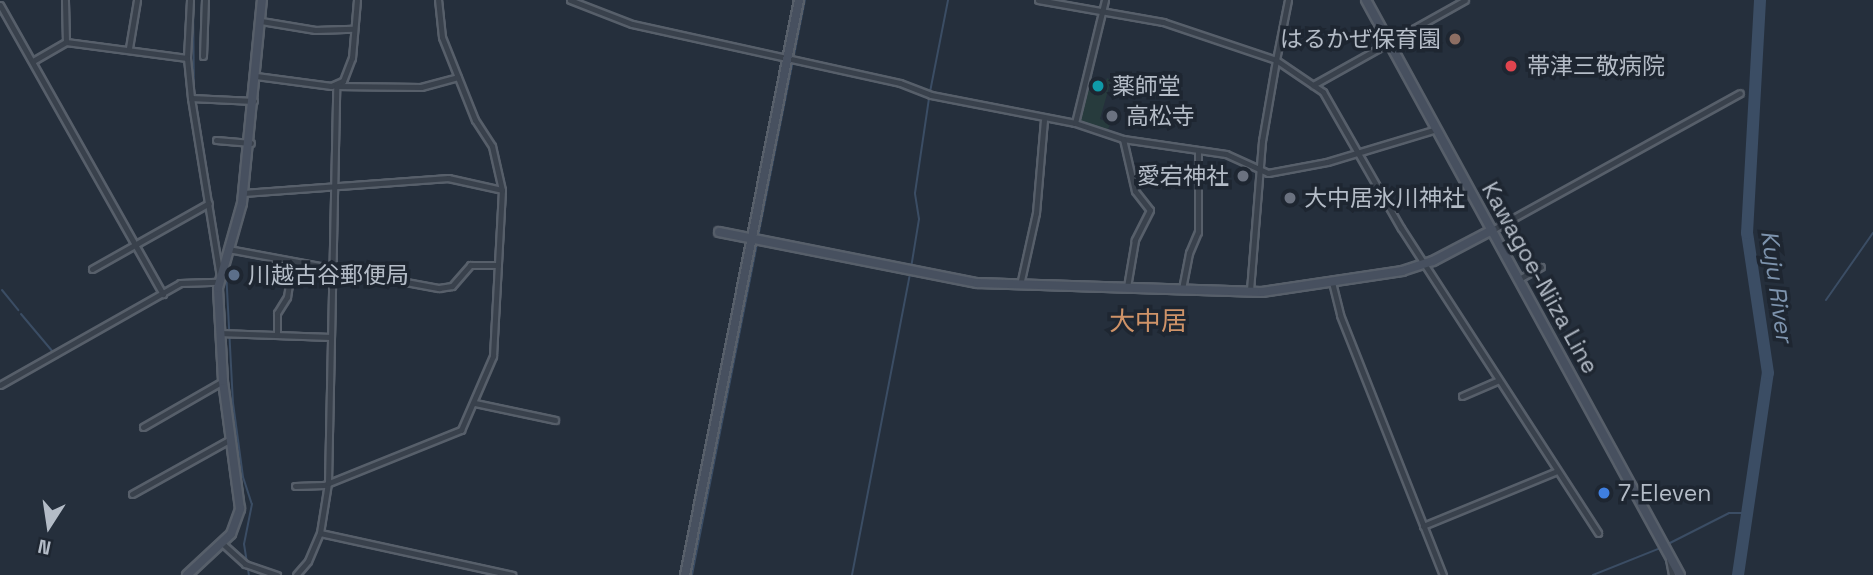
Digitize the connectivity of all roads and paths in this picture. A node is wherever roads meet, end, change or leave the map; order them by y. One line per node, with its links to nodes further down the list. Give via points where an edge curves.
1 (65, 0): 20 (street)
2 (137, 0): 21 (street)
3 (190, 0): 23 (street)
4 (205, 0): 22 (street)
5 (262, 0): 17 (street)
6 (357, 0): 18 (street)
7 (438, 0): 28 (street, via 442,37)
8 (570, 0): 24 (street, via 632,24)
9 (799, 0): 24 (street)
10 (1038, 0): 16 (street)
11 (1105, 0): 16 (street)
12 (1288, 0): 25 (street)
13 (1366, 0): 19 (street, Kawagoe-Niiza Line)
14 (1465, 0): 19 (street)
15 (0, 5): 26 (street)
16 (1102, 10): 25 (street, via 1171,24); 35 (street)
17 (261, 22): 18 (street, via 315,30); 27 (street)
18 (354, 29): 30 (street, via 350,66)
19 (1389, 41): 29 (street); 36 (street, Kawagoe-Niiza Line)
20 (66, 42): 21 (street); 26 (street)
21 (129, 48): 23 (street)
22 (203, 56)
23 (187, 58): 32 (street)
24 (787, 58): 34 (street); 49 (street)
25 (1276, 60): 29 (street); 42 (street)
26 (33, 61): 50 (street)
27 (256, 76): 30 (street); 33 (street)
28 (458, 77): 30 (street, via 421,87); 44 (street, via 475,120 492,146)
29 (1312, 85): 41 (street, via 1323,92)
30 (336, 86): 43 (street)
31 (1740, 93): 47 (street)
32 (191, 98): 33 (street); 46 (street)
33 (254, 101): 39 (street)
34 (1044, 120): 35 (street); 61 (street, via 1036,214)
35 (1075, 123): 38 (street)
36 (1437, 129): 41 (street); 47 (street, Kawagoe-Niiza Line)
37 (216, 139): 39 (street)
38 (1123, 139): 40 (street); 62 (street, via 1135,191 1150,211 1136,240)
39 (251, 143): 45 (street)
40 (1198, 150): 42 (street, via 1226,154); 63 (street, via 1198,232)
41 (1358, 153): 42 (street, via 1282,174); 53 (street)
42 (1260, 169): 64 (street)
43 (334, 188): 44 (street, via 448,178); 45 (street); 56 (street)
44 (502, 190): 54 (street)
45 (243, 193): 51 (street)
46 (209, 203): 50 (street); 59 (street)
47 (1492, 230): 53 (street); 58 (street, Kawagoe-Niiza Line)
48 (719, 232): 49 (street)
49 (752, 239): 61 (street, via 961,280); 90 (street)
50 (136, 245): 57 (street); 65 (street)
51 (228, 249): 52 (street); 59 (street)
52 (293, 261): 56 (street); 67 (street, via 287,297 277,313)
53 (1425, 264): 60 (street); 69 (street)
54 (498, 265): 56 (street, via 470,265 452,286 443,289); 73 (street, via 498,334)
55 (1541, 267): 58 (street)
56 (332, 268): 68 (street)
57 (92, 269)
58 (1519, 279): 85 (street, Kawagoe-Niiza Line)
59 (219, 280): 65 (street, via 185,281); 66 (street)
60 (1332, 282): 64 (street); 81 (street, via 1340,315)
61 (1020, 285): 62 (street)
62 (1127, 287): 63 (street)
63 (1182, 289): 64 (street)
64 (1250, 291)
65 (163, 293): 71 (street)
66 (219, 333): 67 (street); 70 (street)
67 (277, 335): 68 (street)
68 (331, 337): 78 (street)
69 (1499, 380): 72 (street); 77 (street)
70 (223, 381): 75 (street); 76 (street)
71 (0, 385)
72 (1462, 396)
73 (475, 403): 74 (street); 78 (street, via 468,422 455,434)
74 (555, 420)
75 (143, 427)
76 (231, 439): 80 (street); 84 (street, via 240,509)
77 (1558, 471): 81 (street); 83 (street)
78 (327, 483): 79 (street); 82 (street)
79 (295, 486)
80 (132, 494)
81 (1423, 526): 91 (street)
82 (320, 533): 88 (street); 89 (street)
83 (1598, 533)
84 (223, 544): 86 (street); 87 (street, via 245,564)
85 (1668, 552): 92 (street); 93 (street, Kawagoe-Niiza Line)
86 (187, 575)
87 (277, 575)
88 (296, 575)
89 (512, 575)
90 (685, 575)
91 (1443, 575)
92 (1672, 575)
93 (1680, 575)

